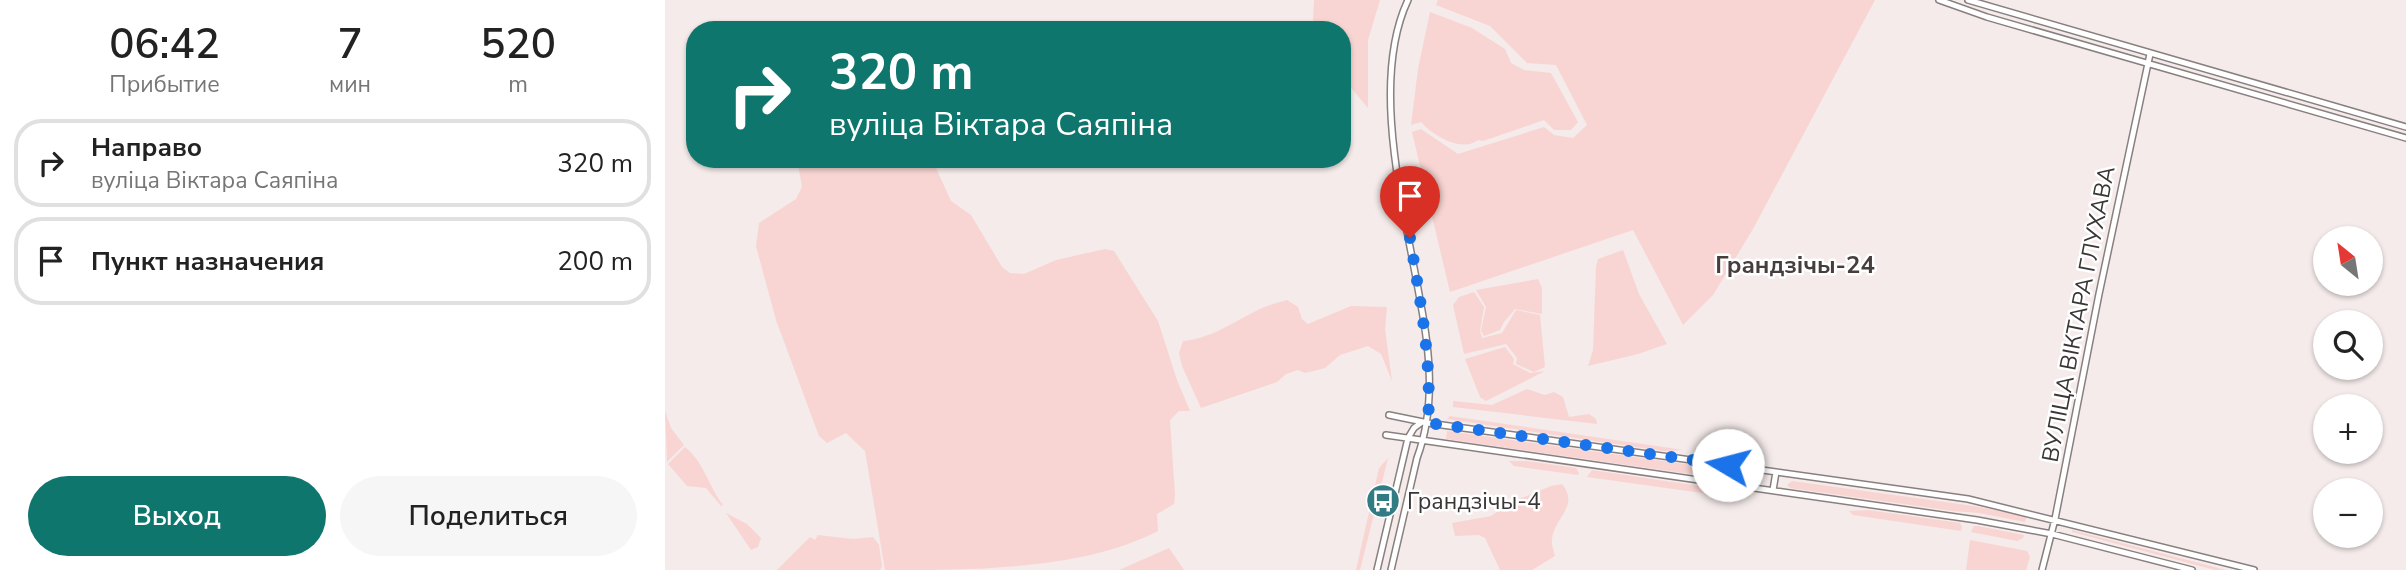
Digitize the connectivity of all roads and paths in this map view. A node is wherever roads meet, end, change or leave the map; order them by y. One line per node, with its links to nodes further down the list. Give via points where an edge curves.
1 (1408, 0): 9 (street, via 1395,38 1390,112 1426,332)
2 (1939, 0): 5 (street)
3 (1968, 0): 4 (street)
4 (2150, 54): 5 (street, ВУЛІЦА ВІКТАРА ГЛУХАВА); 6 (street)
5 (2147, 64): 7 (street); 15 (street, ВУЛІЦА ВІКТАРА ГЛУХАВА)
6 (2406, 127)
7 (2406, 138)
8 (1389, 415): 9 (street)
9 (1425, 422): 11 (street, via 1414,428); 12 (street); 13 (street)
10 (1386, 435): 11 (street)
11 (1408, 439): 12 (street); 17 (street)
12 (1424, 441): 14 (street); 18 (street)
13 (1776, 472): 14 (street); 15 (street, via 1968,499)
14 (1773, 490): 16 (street)
15 (2055, 519): 16 (street, ВУЛІЦА ВІКТАРА ГЛУХАВА); 21 (street)
16 (2052, 534): 19 (street, ВУЛІЦА ВІКТАРА ГЛУХАВА); 20 (street)
17 (1377, 570)
18 (1391, 570)
19 (2042, 570)
20 (2192, 570)
21 (2254, 570)

